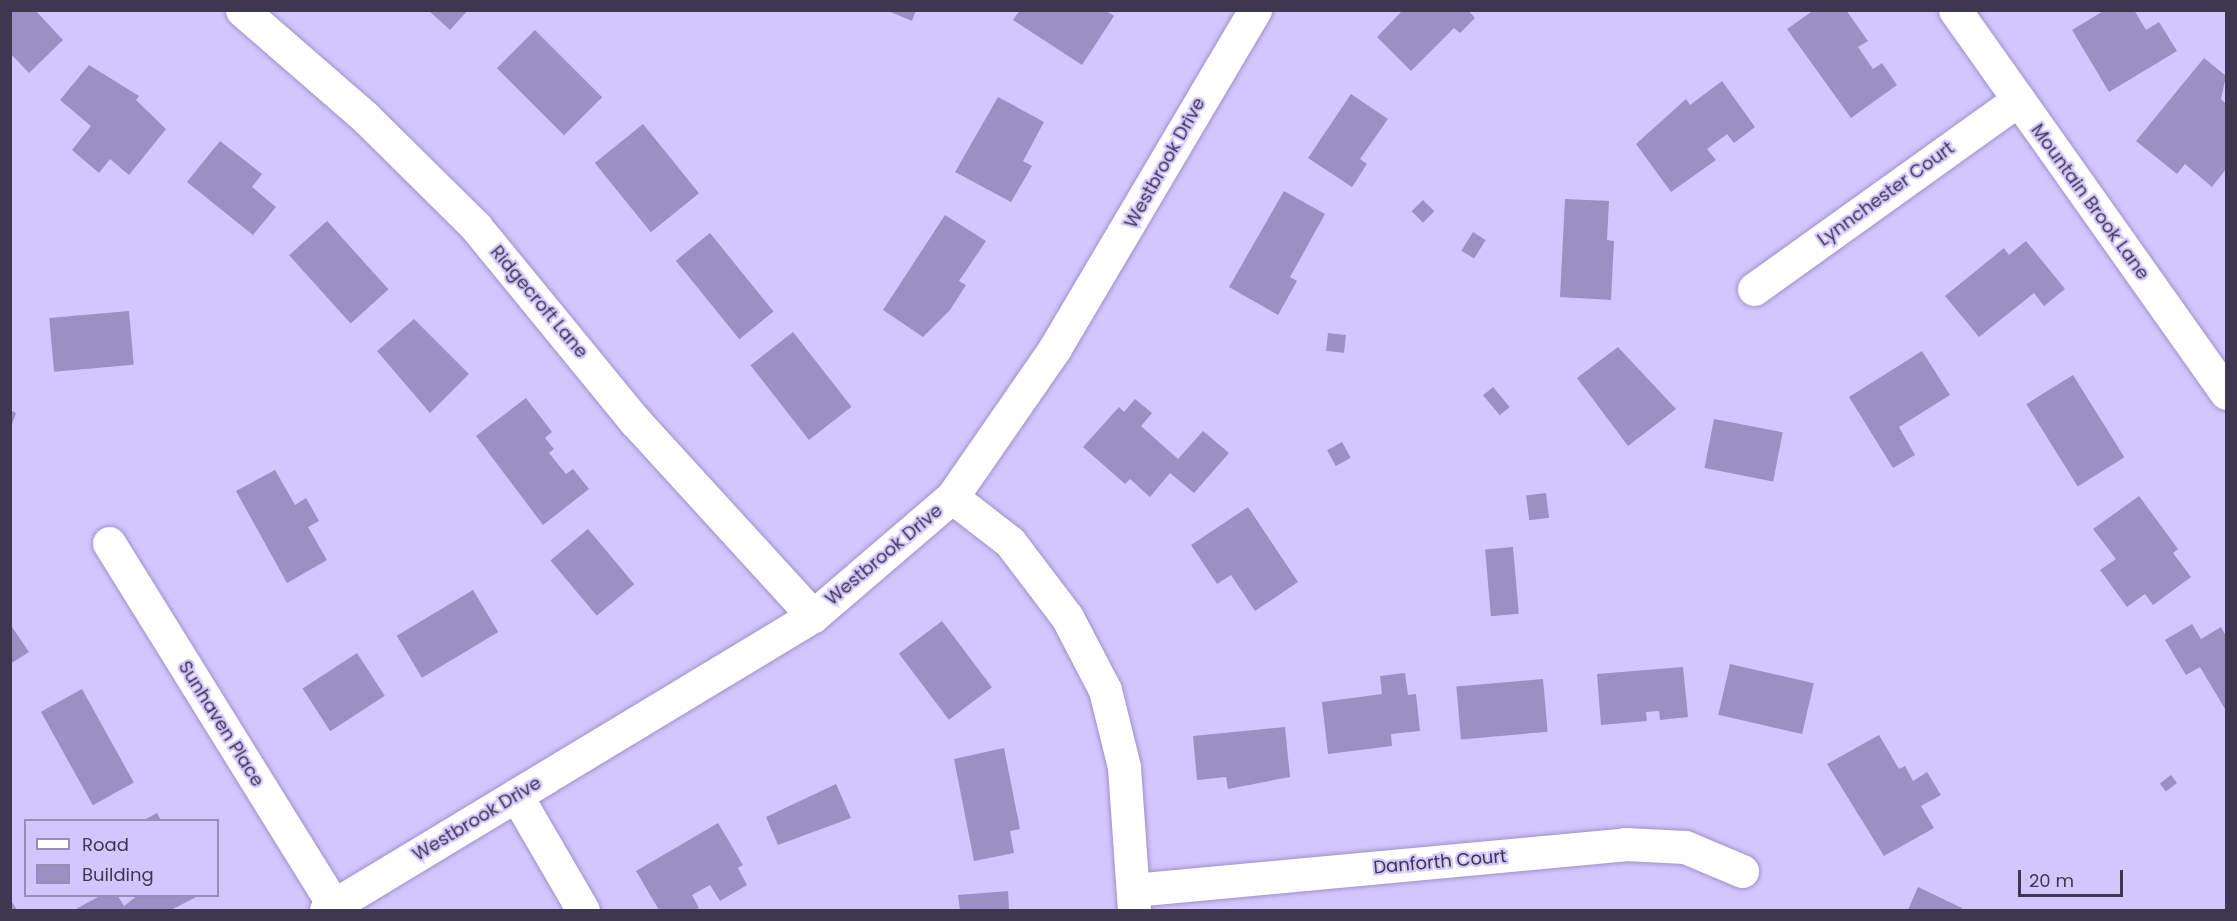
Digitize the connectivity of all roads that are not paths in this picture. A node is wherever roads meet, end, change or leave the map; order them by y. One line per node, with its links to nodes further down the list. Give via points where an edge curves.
1 (242, 10): 9 (street, Ridgecroft Lane, via 365,117 476,227 635,421)
2 (1255, 10): 7 (street, Westbrook Drive, via 1055,348)
3 (1955, 10): 4 (street, Mountain Brook Lane)
4 (2018, 100): 5 (street, Lynnchester Court); 6 (street, Mountain Brook Lane)
5 (1755, 289)
6 (2226, 393)
7 (952, 497): 9 (street, Westbrook Drive); 12 (street, via 1010,542 1067,617 1105,690 1124,767)
8 (109, 543): 13 (street, Sunhaven Place)
9 (813, 616): 10 (street, Westbrook Drive)
10 (516, 795): 13 (street, Westbrook Drive); 14 (street)
11 (1742, 871): 12 (street, Danforth Court, via 1685,846 1625,844)
12 (1133, 900)
13 (330, 908)
14 (583, 910)

